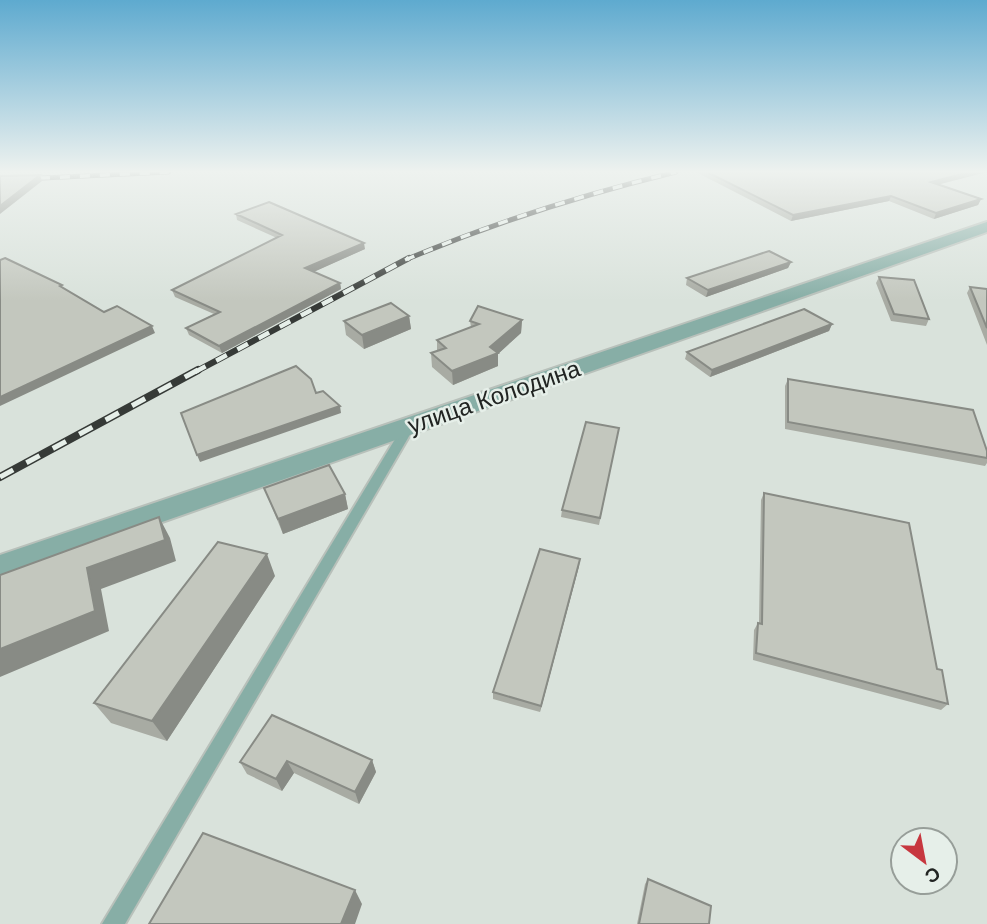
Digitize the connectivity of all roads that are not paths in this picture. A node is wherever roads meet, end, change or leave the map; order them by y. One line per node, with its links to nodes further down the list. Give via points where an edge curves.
1 (987, 228): 2 (street, улица Колодина)
2 (409, 426): 3 (street, улица Колодина); 4 (lane)
3 (0, 567)
4 (113, 924)

